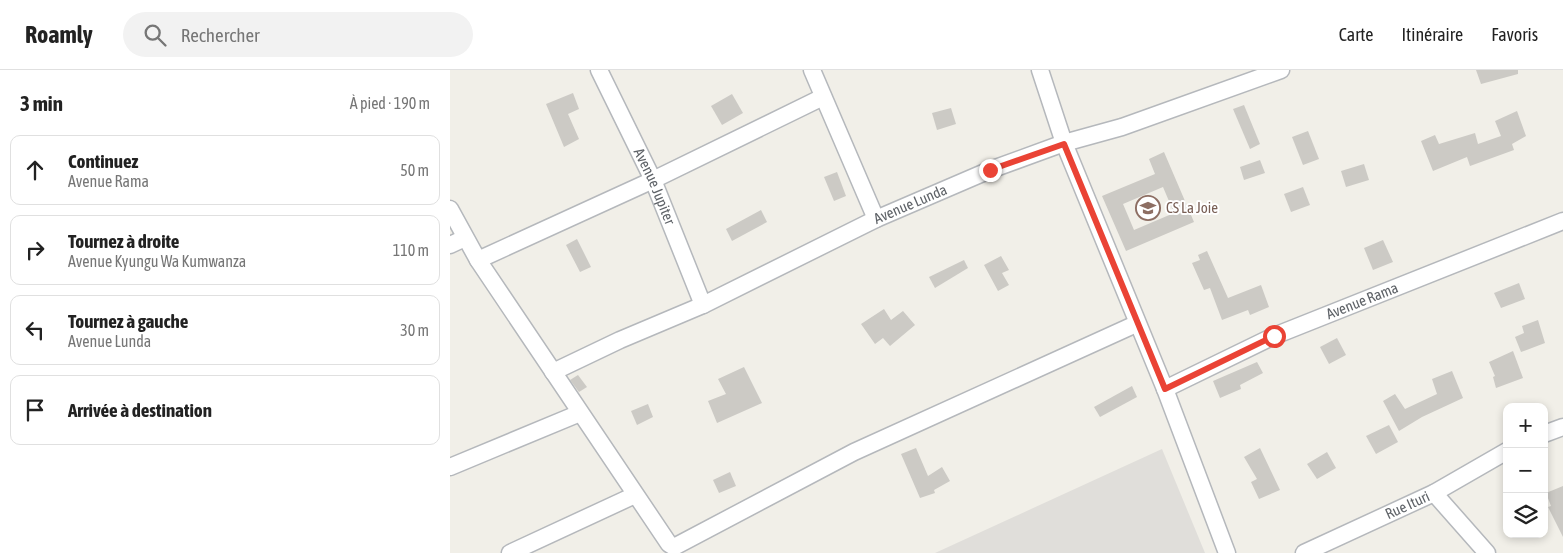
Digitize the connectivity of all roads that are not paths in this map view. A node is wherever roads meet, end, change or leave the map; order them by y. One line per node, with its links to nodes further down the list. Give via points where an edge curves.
1 (599, 70): 7 (street, Avenue Jupiter)
2 (812, 70): 5 (street)
3 (1040, 70): 6 (street)
4 (1281, 70): 6 (street, Avenue Lunda, via 1122,127)
5 (823, 97): 7 (street); 9 (street)
6 (1064, 144): 9 (street, Avenue Lunda, via 990,170); 14 (street)
7 (653, 180): 12 (street); 13 (street, Avenue Jupiter)
8 (450, 209): 11 (street)
9 (876, 219): 13 (street, Avenue Lunda)
10 (1563, 221): 16 (street, Avenue Rama, via 1274,336)
11 (458, 242): 12 (street)
12 (478, 260): 15 (street)
13 (703, 305): 15 (street, Avenue Lunda)
14 (1136, 324): 16 (street); 23 (street, via 854,452 679,546 669,544)
15 (553, 372): 17 (street)
16 (1165, 389): 25 (street)
17 (580, 413): 21 (street); 23 (street)
18 (1563, 427): 19 (street)
19 (1548, 433)
20 (1503, 454): 22 (street, Rue Ituri)
21 (450, 468)
22 (1434, 493): 26 (street, Rue Ituri); 27 (street)
23 (635, 495): 24 (street)
24 (510, 553)
25 (1227, 553)
26 (1304, 553)
27 (1486, 553)

